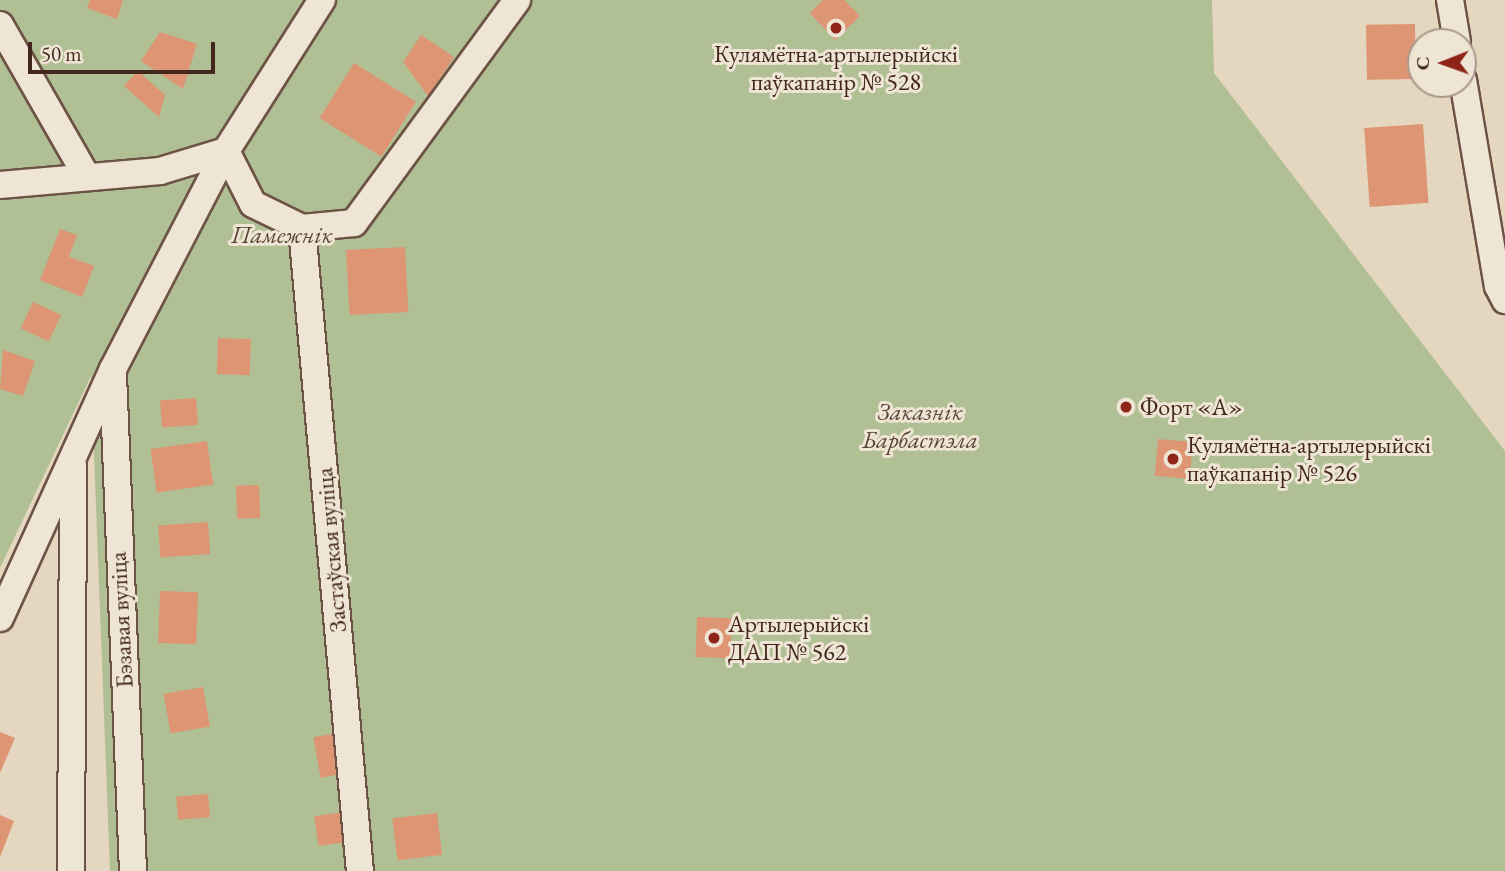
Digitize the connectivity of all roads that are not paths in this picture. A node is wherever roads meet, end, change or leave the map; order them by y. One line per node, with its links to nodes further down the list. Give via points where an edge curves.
1 (322, 0): 7 (street)
2 (517, 0): 10 (street, via 354,223)
3 (1450, 0): 5 (street)
4 (0, 25): 8 (street)
5 (1455, 28)
6 (1466, 98): 11 (street, via 1498,286)
7 (226, 150): 8 (street, via 160,171); 10 (street, via 253,204); 12 (street)
8 (87, 177): 9 (street)
9 (0, 185)
10 (302, 229): 17 (street, Застаўская вуліца)
11 (1505, 300)
12 (113, 369): 13 (street); 16 (street, Бэзавая вуліца)
13 (73, 453): 14 (street); 15 (street)
14 (0, 618)
15 (71, 871)
16 (133, 871)
17 (360, 871)

